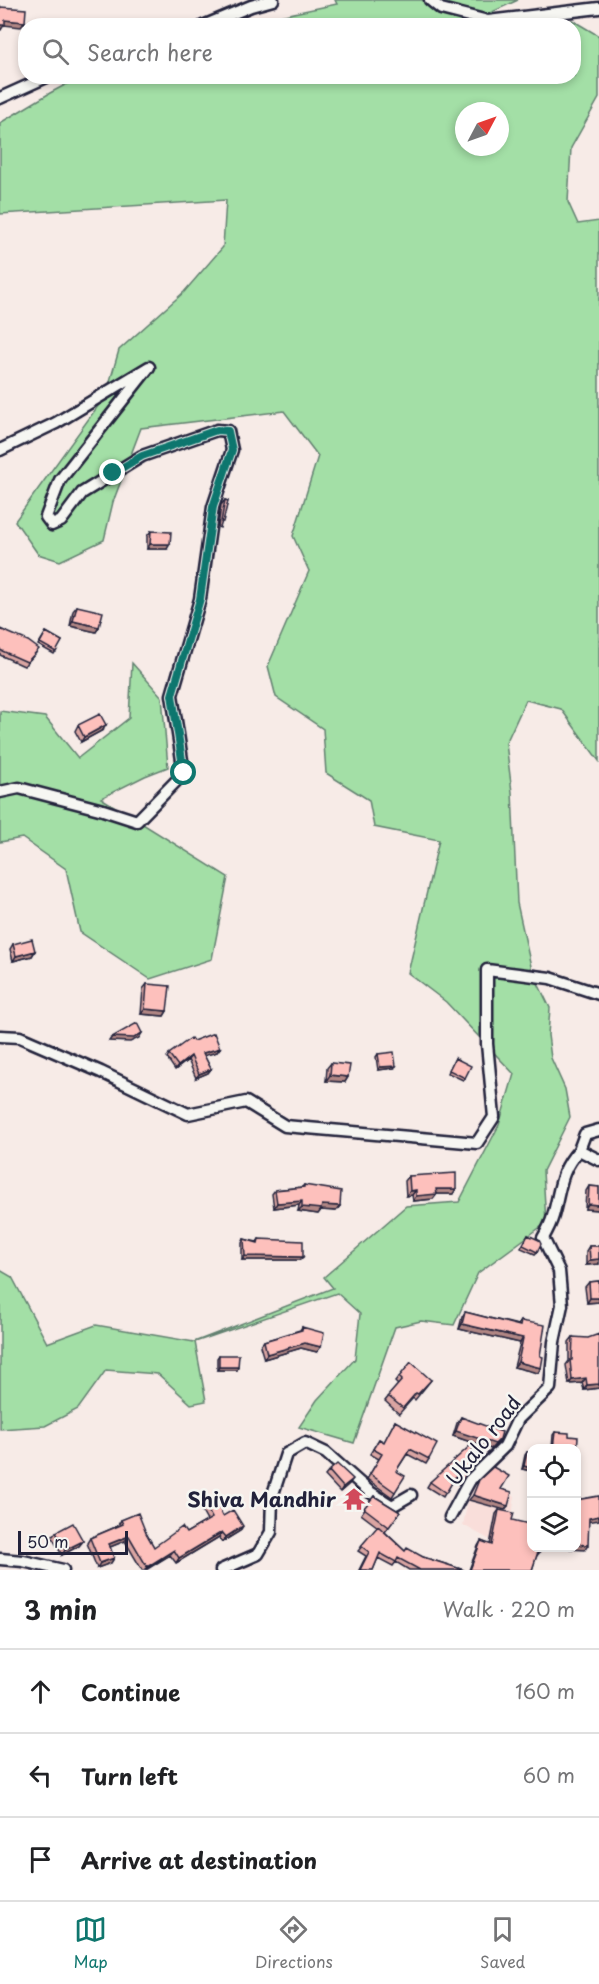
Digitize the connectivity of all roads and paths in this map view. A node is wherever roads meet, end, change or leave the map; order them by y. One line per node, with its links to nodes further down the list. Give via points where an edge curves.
1 (273, 0): 4 (street)
2 (430, 0): 5 (street, via 441,9)
3 (599, 8): 6 (street)
4 (222, 18)
5 (476, 18)
6 (514, 18)
7 (31, 84): 8 (street)
8 (0, 98)
9 (0, 450): 10 (street, via 56,423 149,367 60,480 46,517 52,525 61,521 82,493 142,456 217,430 228,431 232,450 213,507 200,599 172,695 184,773 137,821 19,788)
10 (0, 792)
11 (599, 994): 12 (street, via 550,978 487,970 494,1117 477,1143 285,1126 246,1102 188,1114 20,1037)
12 (0, 1036)
13 (599, 1130): 14 (street, via 585,1134)
14 (579, 1150): 15 (street); 17 (street, Ukalo road, via 568,1162 543,1238 560,1271 562,1305 549,1388 518,1419 505,1446 470,1480)
15 (599, 1160)
16 (411, 1495): 20 (street, via 392,1506 326,1453 305,1443 286,1454 272,1497 271,1532 258,1554)
17 (450, 1517)
18 (0, 1559): 19 (street)
19 (63, 1570)
20 (221, 1570)

